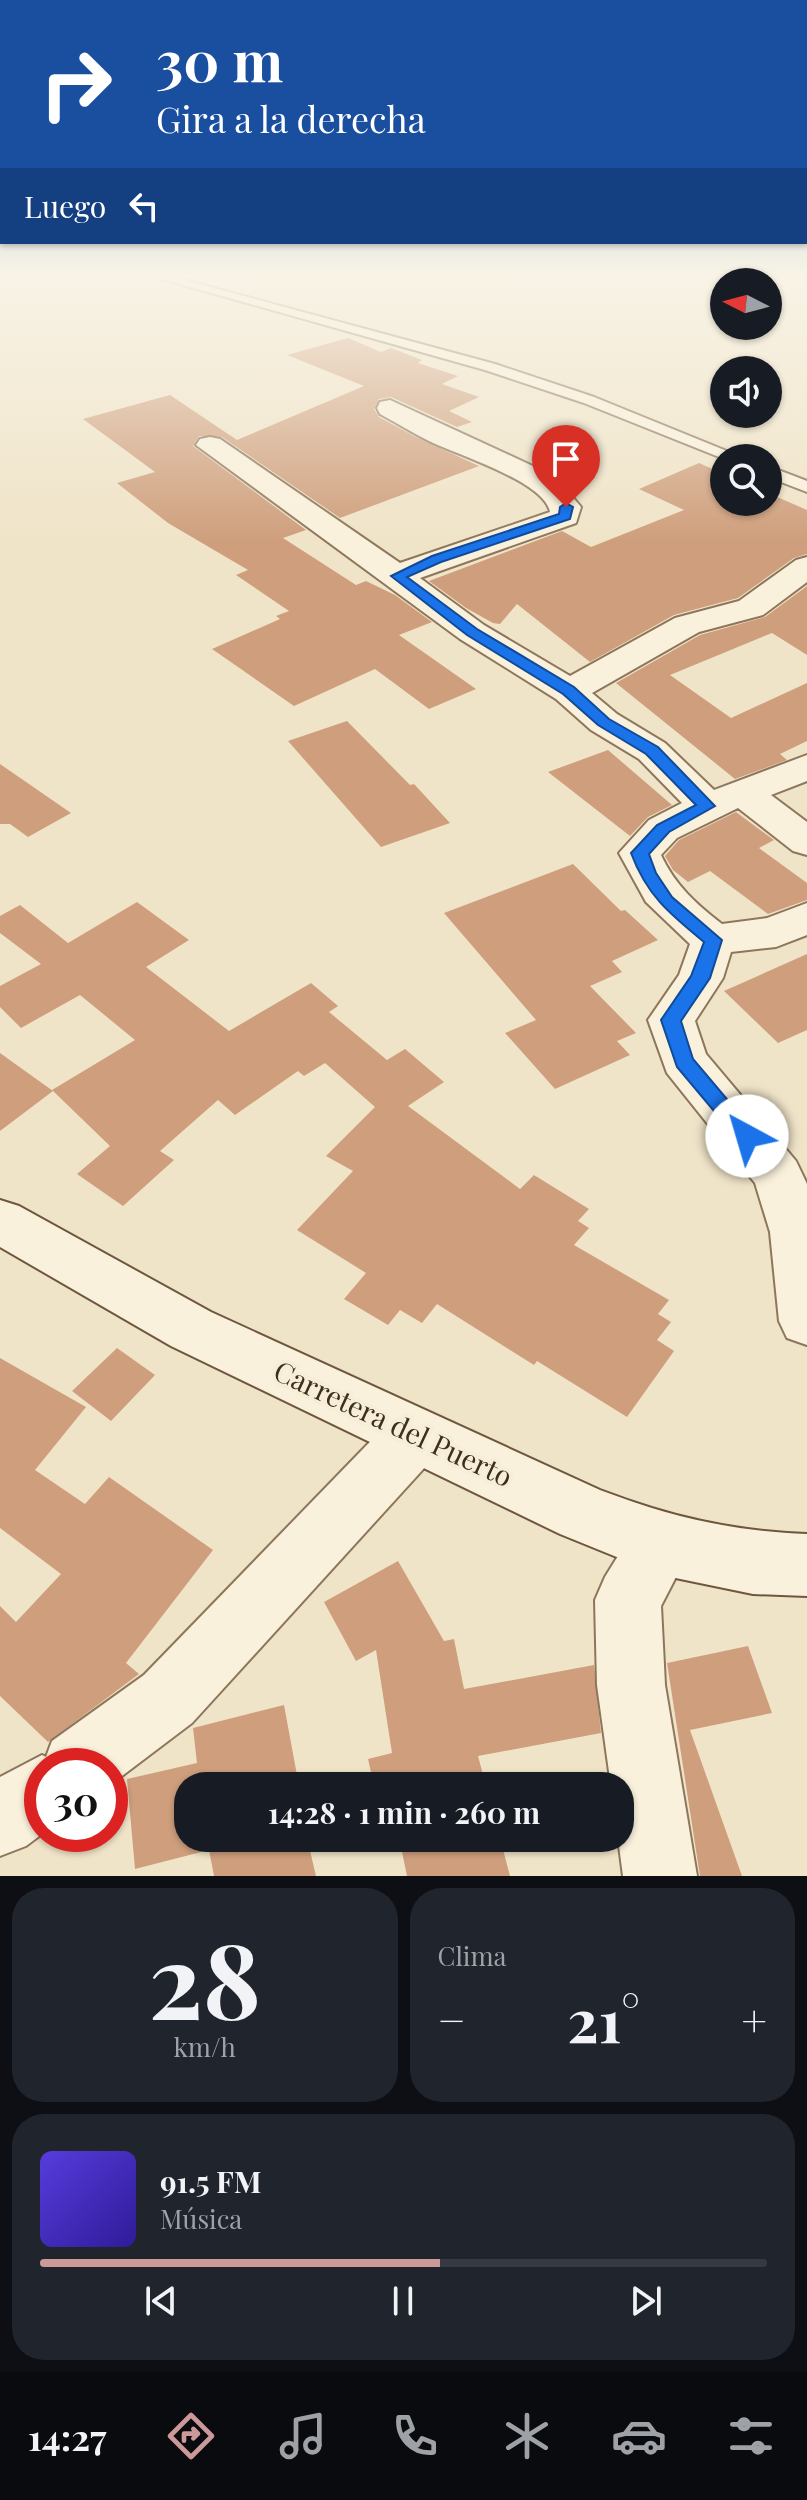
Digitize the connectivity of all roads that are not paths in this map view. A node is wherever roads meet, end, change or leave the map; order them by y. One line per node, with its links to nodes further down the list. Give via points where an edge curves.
1 (485, 366): 4 (lane)
2 (390, 408): 8 (street, via 522,473 558,495 566,507 565,517)
3 (210, 445): 8 (street)
4 (710, 448)
5 (782, 477): 6 (lane)
6 (807, 487)
7 (807, 567): 9 (street, via 751,608 687,625)
8 (397, 576): 9 (street, via 472,632)
9 (569, 691): 11 (street, via 604,722)
10 (807, 767): 11 (street)
11 (725, 800): 12 (street); 14 (street, via 663,829 640,853 665,901)
12 (807, 842)
13 (807, 917): 14 (street, via 776,932)
14 (713, 940): 16 (street, via 700,978 671,1020 684,1061 778,1175 797,1232)
15 (0, 1221): 17 (street, Carretera del Puerto, via 191,1329)
16 (807, 1321)
17 (416, 1435): 18 (street, Carretera del Puerto); 20 (street, via 168,1699)
18 (661, 1544): 19 (street, Carretera del Puerto, via 753,1563); 23 (street, via 628,1600 631,1685)
19 (807, 1565)
20 (101, 1748)
21 (24, 1803): 22 (street)
22 (0, 1820)
23 (660, 1876)

